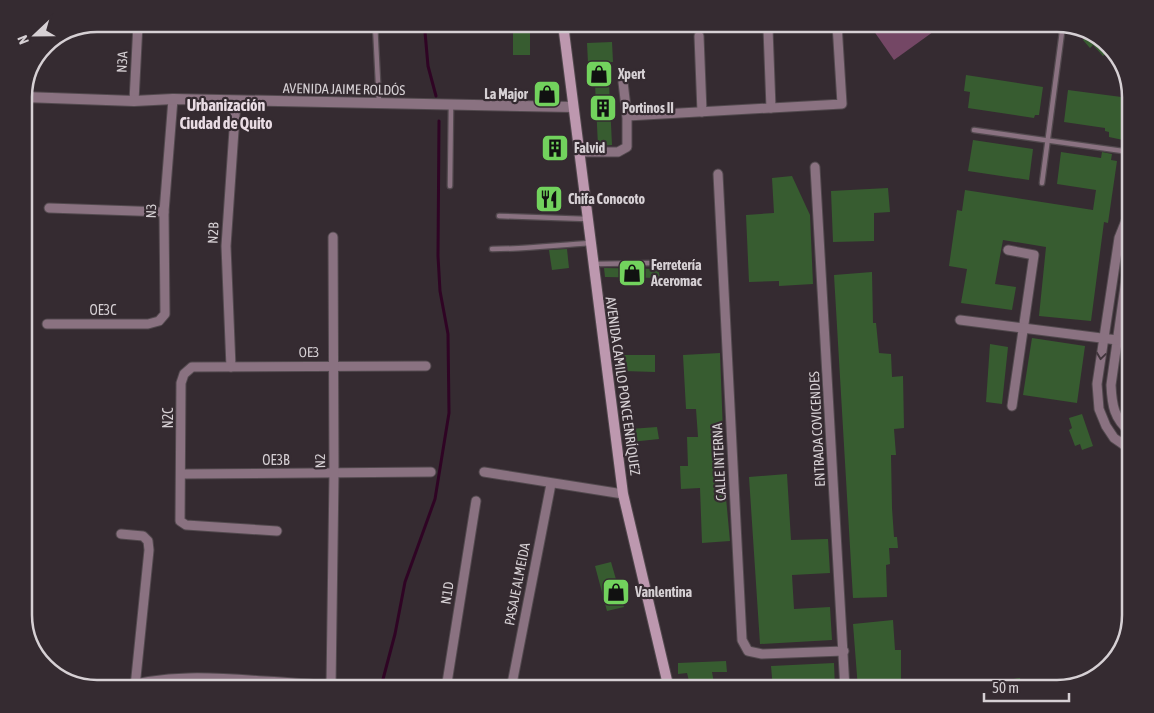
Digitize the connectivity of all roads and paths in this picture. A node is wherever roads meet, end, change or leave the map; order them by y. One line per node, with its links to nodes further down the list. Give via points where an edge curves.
1 (138, 33): 12 (street, N3A)
2 (375, 33): 13 (lane)
3 (563, 33): 15 (main road, AVENIDA CAMILO PONCE ENRÍQUEZ)
4 (768, 33): 16 (street)
5 (838, 33): 16 (street, via 842,104)
6 (1062, 33): 20 (lane)
7 (699, 36): 17 (street)
8 (623, 82): 18 (street)
9 (33, 97): 12 (street, AVENIDA JAIME ROLDÓS)
10 (173, 99): 11 (street, AVENIDA JAIME ROLDÓS); 12 (street, AVENIDA JAIME ROLDÓS); 28 (street, N3)
11 (236, 100): 13 (street, AVENIDA JAIME ROLDÓS); 50 (street, N2B, via 226,246)
12 (134, 101)
13 (379, 104): 14 (street, AVENIDA JAIME ROLDÓS)
14 (451, 105): 15 (street, AVENIDA JAIME ROLDÓS); 26 (lane)
15 (573, 107): 22 (main road, AVENIDA CAMILO PONCE ENRÍQUEZ)
16 (771, 108): 17 (street)
17 (702, 112): 18 (street)
18 (628, 116): 22 (street, via 627,147 618,152)
19 (974, 130): 20 (lane)
20 (1048, 141): 21 (lane); 25 (lane)
21 (1121, 151)
22 (579, 152): 30 (main road, AVENIDA CAMILO PONCE ENRÍQUEZ)
23 (815, 168): 63 (street, ENTRADA COVICENDES)
24 (718, 174): 63 (street, CALLE INTERNA, via 742,640 748,651 762,654)
25 (1042, 183)
26 (450, 186)
27 (49, 208): 28 (street)
28 (164, 212): 42 (street, N3, via 166,314)
29 (500, 216): 30 (lane)
30 (587, 219): 33 (main road, AVENIDA CAMILO PONCE ENRÍQUEZ)
31 (1121, 232): 38 (street)
32 (333, 237): 47 (street, N2)
33 (590, 243): 34 (lane, via 545,245 537,249); 37 (main road, AVENIDA CAMILO PONCE ENRÍQUEZ)
34 (492, 249)
35 (1008, 250): 44 (street, via 1034,255)
36 (653, 263): 37 (lane)
37 (593, 264): 59 (main road, AVENIDA CAMILO PONCE ENRÍQUEZ)
38 (1109, 301): 39 (street); 45 (street)
39 (1122, 304)
40 (1121, 308): 46 (street)
41 (960, 320): 44 (street)
42 (160, 321): 43 (street, OE3C, via 148,324)
43 (47, 324)
44 (1024, 328): 45 (street); 51 (street)
45 (1103, 337): 46 (street); 53 (street, one-way to 53, via 1097,384 1100,409 1106,426)
46 (1117, 340): 52 (street, via 1111,385 1112,406)
47 (333, 366): 48 (street, OE3); 50 (street, OE3); 57 (street, N2)
48 (426, 366)
49 (192, 367): 50 (street, OE3); 56 (street, N2C, via 186,370 182,380)
50 (231, 367)
51 (1012, 406)
52 (1122, 423)
53 (1122, 443)
54 (432, 472): 57 (street, OE3B)
55 (484, 472): 58 (street)
56 (182, 474): 57 (street, OE3B); 61 (street, N2C, via 179,517 182,524)
57 (334, 474): 67 (street, N2)
58 (551, 484): 59 (street); 69 (street, PASAJE ALMEIDA)
59 (624, 494): 70 (main road, AVENIDA CAMILO PONCE ENRÍQUEZ)
60 (476, 501): 68 (street, N1D)
61 (277, 531)
62 (120, 534): 64 (street, via 143,536 148,541 149,550)
63 (844, 651): 71 (street, ENTRADA COVICENDES)
64 (136, 680)
65 (155, 680): 66 (street)
66 (245, 680)
67 (331, 680)
68 (447, 680)
69 (513, 680)
70 (667, 680)
71 (845, 680)

